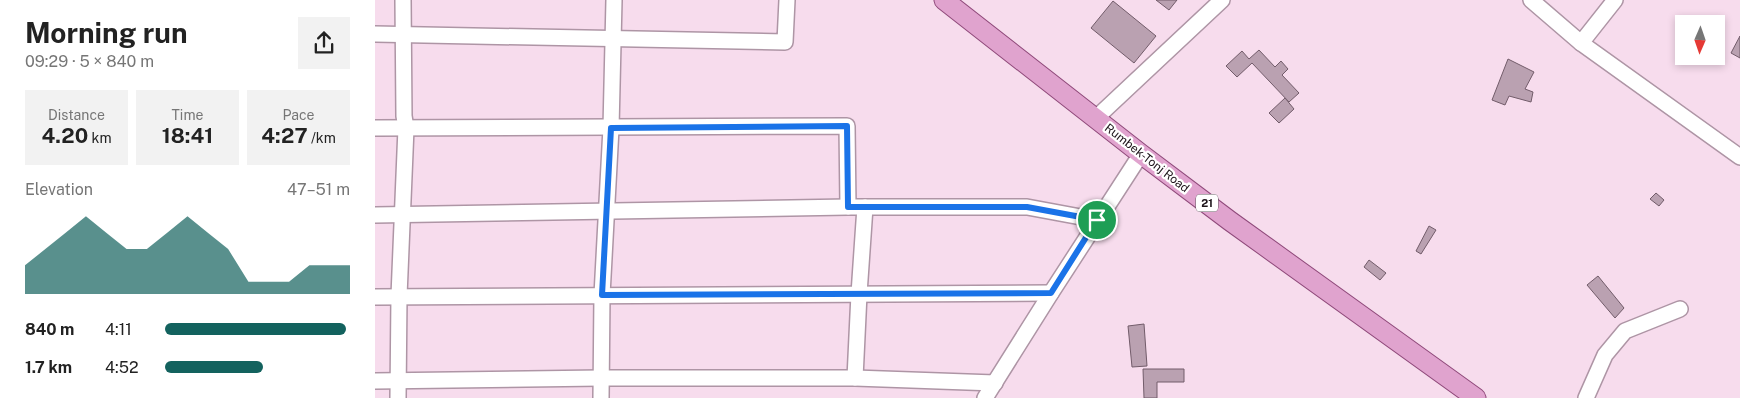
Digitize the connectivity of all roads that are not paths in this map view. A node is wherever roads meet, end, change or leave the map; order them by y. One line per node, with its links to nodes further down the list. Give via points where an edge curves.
1 (403, 0): 9 (street)
2 (614, 0): 10 (street)
3 (787, 0): 10 (street, via 785,42)
4 (944, 0): 12 (main road, Rumbek-Tonj Road / 21)
5 (1222, 0): 12 (street)
6 (1531, 0): 11 (street)
7 (1615, 0): 11 (street)
8 (375, 34): 9 (street)
9 (403, 35): 10 (street); 14 (street)
10 (613, 38): 15 (street)
11 (1581, 43): 17 (street)
12 (1096, 118): 16 (main road, Rumbek-Tonj Road / 21)
13 (375, 128): 14 (street)
14 (406, 128): 15 (street); 22 (street)
15 (611, 128): 18 (street, via 847,126); 20 (street)
16 (1141, 154): 23 (street); 38 (main road, Rumbek-Tonj Road / 21)
17 (1740, 157)
18 (848, 207): 19 (street); 20 (street)
19 (865, 207): 23 (street, via 1027,207); 25 (street)
20 (606, 212): 22 (street); 26 (street)
21 (375, 215): 22 (street)
22 (402, 215): 27 (street)
23 (1097, 220): 24 (street)
24 (1051, 293): 25 (street); 34 (street)
25 (859, 294): 26 (street); 31 (street)
26 (602, 295): 27 (street); 30 (street)
27 (399, 296): 28 (street); 33 (street)
28 (375, 297)
29 (1680, 309): 39 (street, via 1625,331 1605,355)
30 (601, 378): 31 (street); 33 (street); 36 (street)
31 (855, 378): 34 (street)
32 (375, 381): 33 (street)
33 (398, 381): 35 (street)
34 (995, 383): 37 (street)
35 (397, 398)
36 (601, 398)
37 (985, 398)
38 (1476, 398)
39 (1585, 398)

